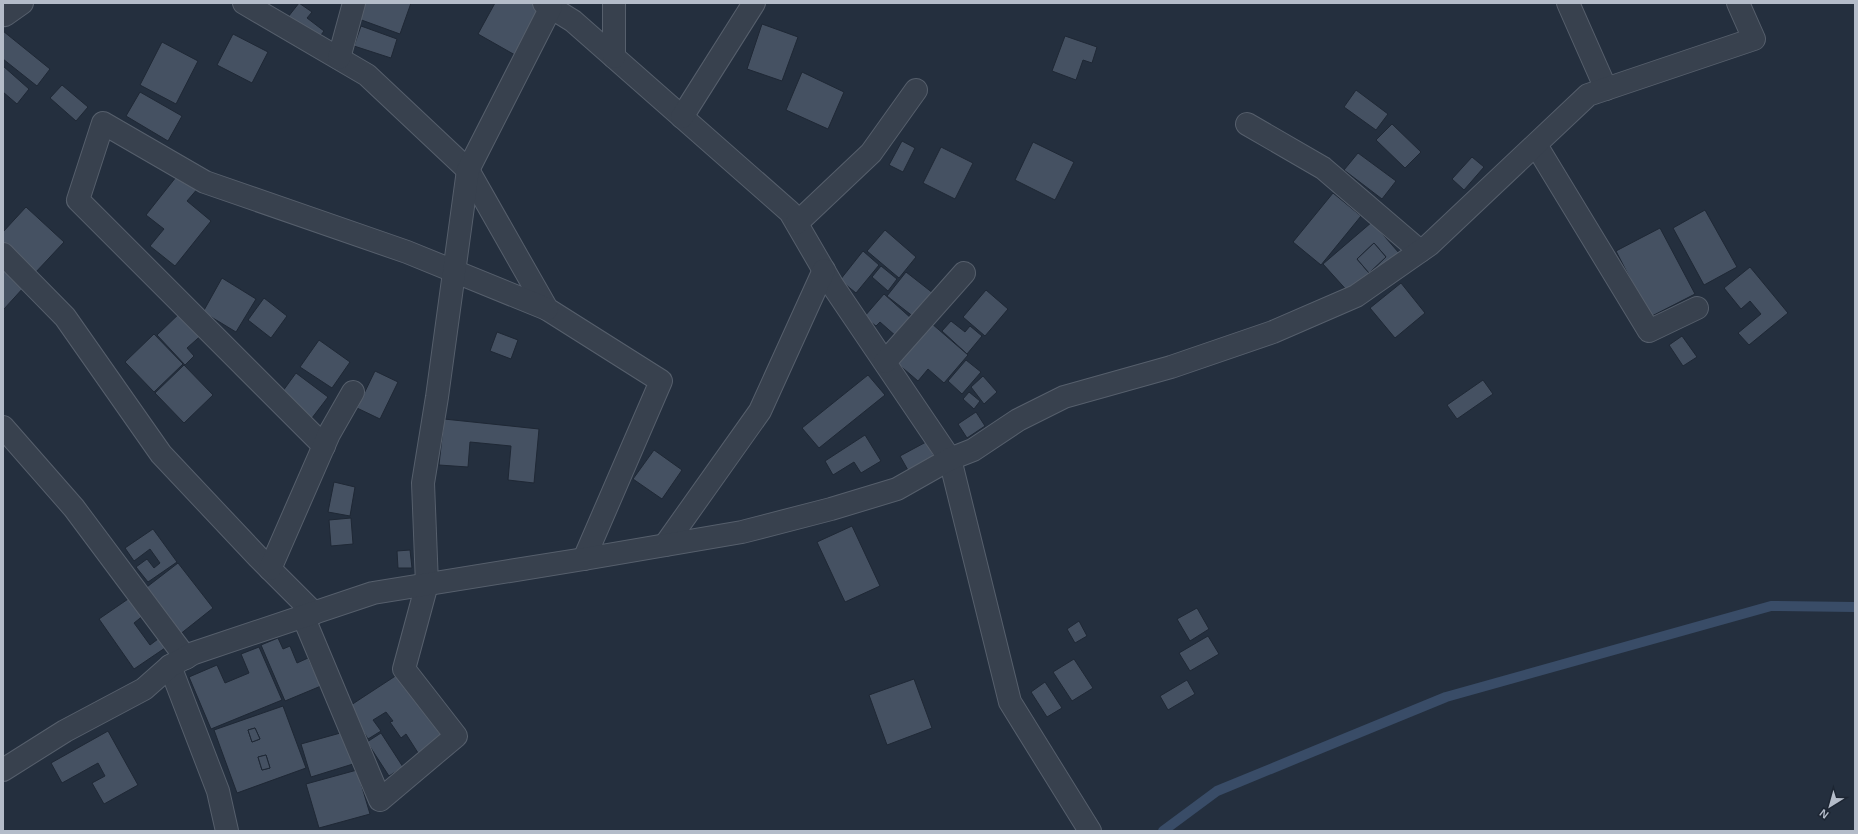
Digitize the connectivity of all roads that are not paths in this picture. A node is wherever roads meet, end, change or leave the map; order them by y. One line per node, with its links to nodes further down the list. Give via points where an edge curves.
1 (22, 3): 9 (street)
2 (244, 3): 11 (street)
3 (354, 3): 11 (street)
4 (614, 3): 10 (street)
5 (754, 3): 14 (street)
6 (1568, 3): 12 (street)
7 (1738, 3): 12 (street, via 1754,39)
8 (547, 5): 10 (street, via 573,21); 17 (street)
9 (3, 14)
10 (614, 57): 14 (street)
11 (339, 58): 17 (street, via 368,75)
12 (1606, 89): 16 (street, via 1588,95)
13 (916, 90): 18 (street, via 871,153)
14 (682, 117): 18 (street, via 790,212)
15 (1247, 124): 19 (street, via 1323,168)
16 (1536, 144): 19 (street); 24 (street, via 1649,331)
17 (468, 170): 22 (street); 25 (street)
18 (797, 223): 21 (street)
19 (1420, 251): 30 (street, via 1356,296 1273,332 1171,367 1064,397 1018,420 973,450)
20 (3, 254): 33 (street, via 65,317 161,454)
21 (824, 270): 26 (street); 31 (street, via 760,410)
22 (454, 272): 25 (street); 29 (street, via 407,252 205,182 103,123 78,200); 34 (street, via 423,483)
23 (964, 273): 26 (street)
24 (1697, 308)
25 (547, 309): 32 (street, via 661,381)
26 (885, 362): 30 (street)
27 (353, 392): 29 (street)
28 (3, 427): 36 (street, via 74,508)
29 (324, 446): 33 (street)
30 (950, 458): 31 (street, via 897,489 742,532); 39 (street, via 1010,702)
31 (666, 545): 32 (street)
32 (584, 559): 34 (street)
33 (270, 569): 35 (street)
34 (427, 584): 35 (street, via 373,592); 35 (street, via 404,669 456,736 380,800)
35 (308, 614): 36 (street, via 194,653)
36 (178, 662): 37 (street, via 144,689 65,731); 38 (street, via 218,791)
37 (3, 770)
38 (227, 831)
39 (1090, 831)

